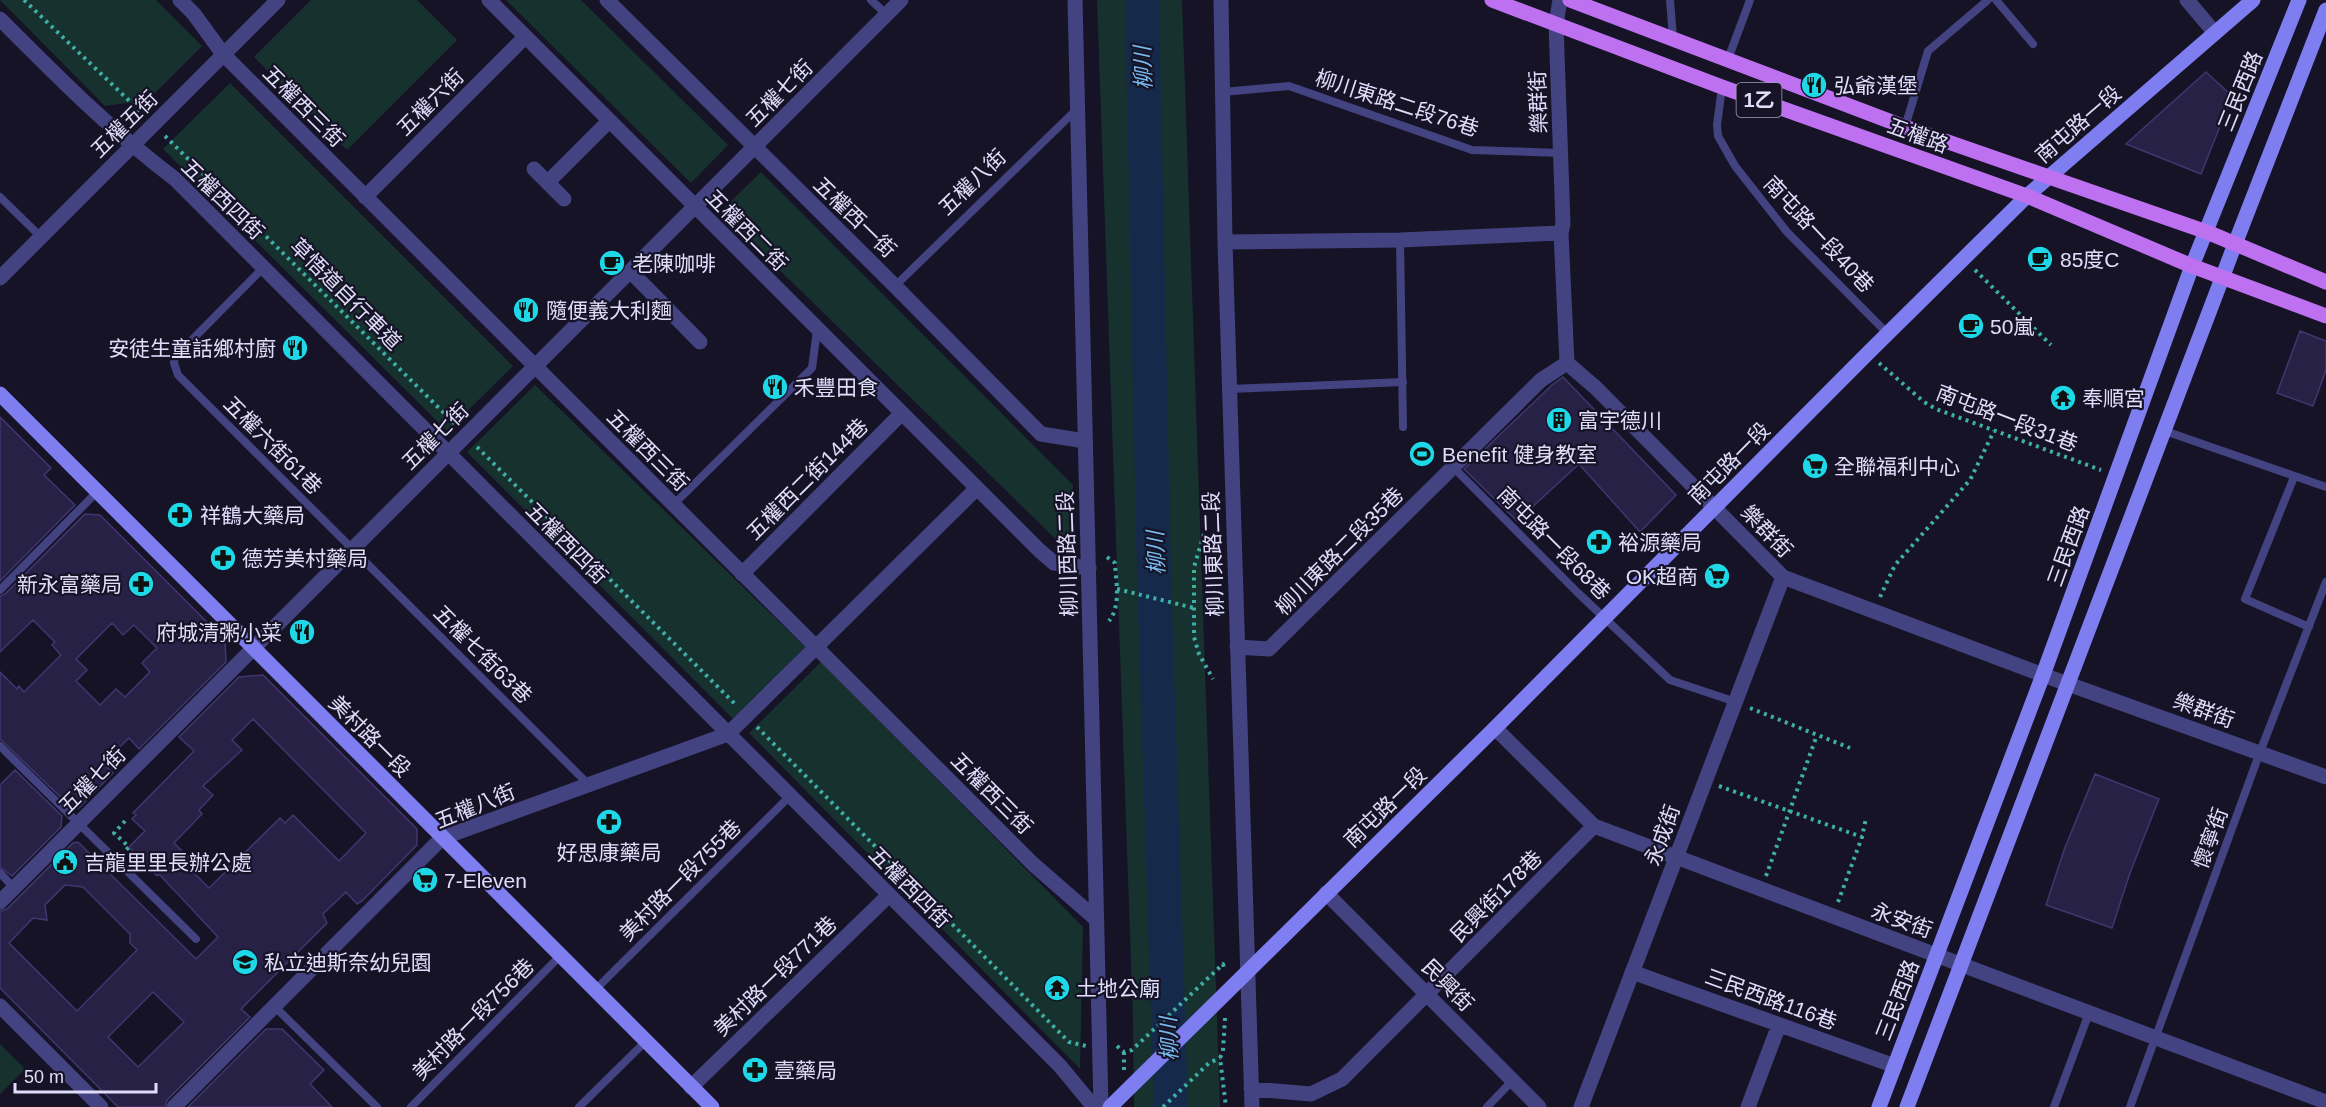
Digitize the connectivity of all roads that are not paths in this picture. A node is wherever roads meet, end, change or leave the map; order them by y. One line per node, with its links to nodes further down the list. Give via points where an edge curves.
1 (180, 0): 27 (street, 五權西三街)
2 (278, 0): 27 (street, 五權五街)
3 (489, 0): 24 (street, 五權西二街)
4 (607, 0): 35 (street, 五權西一街)
5 (871, 0): 20 (lane)
6 (901, 0): 20 (street, 五權七街)
7 (1075, 0): 31 (street, 柳川西路二段)
8 (1221, 0): 30 (street, 柳川東路二段)
9 (1492, 0): 22 (main road, 五權路 / 1乙)
10 (1560, 0): 22 (street, 樂群街)
11 (1570, 0): 25 (main road, 五權路 / 1乙)
12 (1670, 0): 25 (lane)
13 (1750, 0): 28 (lane)
14 (1988, 0): 33 (lane, via 1928,51)
15 (1996, 0): 26 (lane)
16 (2187, 0): 23 (street)
17 (2253, 0): 23 (street, 南屯路一段)
18 (2299, 0): 45 (street, 三民西路)
19 (2326, 10): 50 (street)
20 (886, 14): 35 (street, 五權七街)
21 (0, 20): 34 (street, 五權西四街)
22 (1556, 24): 29 (main road, 五權路 / 1乙); 36 (street, 樂群街)
23 (2215, 33): 38 (street, 南屯路一段)
24 (525, 37): 32 (street, 五權西二街); 42 (street, 五權六街)
25 (1673, 38): 28 (main road, 五權路 / 1乙)
26 (2033, 44)
27 (223, 54): 34 (street, 五權五街); 42 (street, 五權西三街)
28 (1728, 58): 33 (main road, 五權路 / 1乙)
29 (1722, 87): 40 (main road, 五權路 / 1乙); 60 (lane, 南屯路一段40巷, via 1718,136 1735,166 1787,232)
30 (1223, 92): 36 (lane, 柳川東路二段76巷, via 1289,86 1473,150); 49 (street, 柳川東路二段)
31 (1077, 109): 57 (lane, 五權八街); 70 (street, 柳川西路二段)
32 (609, 121): 39 (street); 44 (street, 五權西二街)
33 (1905, 127): 38 (main road, 五權路 / 1乙)
34 (131, 147): 47 (street, 五權五街); 52 (street, 五權西四街, via 174,179)
35 (755, 148): 44 (street, 五權七街); 57 (street, 五權西一街)
36 (1561, 153): 46 (street, 樂群街)
37 (534, 169): 39 (street)
38 (2048, 178): 40 (street, 南屯路一段); 45 (main road, 五權路 / 1乙)
39 (548, 182): 43 (street)
40 (2027, 196): 51 (main road, 五權路 / 1乙); 60 (street, 南屯路一段)
41 (0, 197): 47 (lane)
42 (365, 197): 63 (street, 五權西三街)
43 (564, 199)
44 (694, 208): 53 (street, 五權七街); 59 (street, 五權西二街)
45 (2207, 232): 50 (main road, 五權路 / 1乙); 51 (street, 三民西路)
46 (1561, 233): 48 (street); 62 (street, 樂群街)
47 (41, 237): 54 (street, 五權五街)
48 (1400, 240): 49 (street); 64 (lane)
49 (1225, 242): 65 (street, 柳川東路二段)
50 (2235, 244): 55 (street); 56 (main road, 五權路 / 1乙)
51 (2192, 266): 55 (main road, 五權路 / 1乙); 90 (street, 三民西路)
52 (263, 268): 71 (street, 五權西四街); 79 (lane, 五權六街61巷, via 175,357 174,363 178,375)
53 (630, 271): 61 (street); 63 (street, 五權七街)
54 (0, 278)
55 (2223, 278): 58 (main road, 五權路 / 1乙); 69 (street)
56 (2326, 282)
57 (895, 286): 70 (street, 五權西一街, via 1041,434)
58 (2326, 316)
59 (817, 330): 67 (street, 五權西二街); 77 (lane, via 812,368)
60 (1887, 333): 78 (street, 南屯路一段)
61 (700, 342)
62 (1567, 363): 72 (street, 柳川東路二段35巷, via 1541,380); 78 (street, 樂群街)
63 (534, 366): 71 (street, 五權七街); 77 (street, 五權西三街)
64 (1403, 382): 65 (lane); 68 (lane)
65 (1230, 389): 88 (street, 柳川東路二段)
66 (0, 394): 76 (street, 美村路一段)
67 (901, 414): 75 (street, 五權西二街); 81 (street, 五權西二街144巷)
68 (1403, 427)
69 (2165, 430): 73 (lane); 91 (street)
70 (1085, 441): 80 (street, 柳川西路二段)
71 (447, 453): 79 (street, 五權七街); 94 (street, 五權西四街)
72 (1453, 468): 85 (lane, 南屯路一段68巷); 88 (street, 柳川東路二段35巷, via 1269,649)
73 (2294, 477): 74 (lane); 86 (lane, via 2245,599)
74 (2326, 487)
75 (976, 489): 80 (street, 五權西二街, via 1054,563); 89 (street)
76 (97, 492): 84 (lane); 87 (street, 美村路一段)
77 (673, 505): 81 (street, 五權西三街)
78 (1715, 507): 82 (street, 樂群街); 85 (street, 南屯路一段)
79 (352, 549): 87 (street, 五權七街); 98 (lane, 五權七街63巷)
80 (1089, 568): 109 (street, 柳川西路二段)
81 (742, 574): 89 (street, 五權西三街)
82 (1783, 577): 90 (street, 樂群街); 92 (street, 永成街)
83 (2326, 582): 86 (lane, 懷寧街)
84 (0, 590)
85 (1605, 618): 92 (lane, 南屯路一段68巷, via 1670,680); 93 (street, 南屯路一段)
86 (2309, 627): 96 (lane, 懷寧街)
87 (252, 647): 100 (street, 五權七街); 102 (street, 美村路一段)
88 (1237, 647): 114 (street, 柳川東路二段)
89 (816, 648): 94 (street, 五權八街); 109 (street, 五權西三街, via 1033,864)
90 (2043, 675): 91 (street, 樂群街); 111 (street, 三民西路)
91 (2069, 684): 96 (street, 樂群街); 113 (street)
92 (1736, 702): 103 (street, 永成街)
93 (1495, 728): 101 (street, 永安街); 106 (street, 南屯路一段)
94 (728, 734): 98 (street, 五權八街); 99 (street, 五權西四街)
95 (0, 746): 100 (lane)
96 (2260, 752): 97 (street, 樂群街); 122 (lane, 懷寧街)
97 (2326, 777)
98 (589, 784): 102 (street, 五權八街)
99 (790, 796): 107 (street, 五權西四街); 116 (lane, 美村路一段755巷)
100 (78, 824): 105 (street, 五權七街); 110 (lane)
101 (1594, 826): 103 (street, 永安街); 117 (street, 民興街178巷)
102 (442, 838): 112 (street, 美村路一段); 119 (street, 五權八街)
103 (1676, 857): 111 (street, 永安街); 115 (street, 永成街)
104 (0, 873): 105 (lane)
105 (14, 888): 108 (street, 五權七街)
106 (1326, 893): 114 (street, 南屯路一段); 117 (street, 民興街)
107 (889, 895): 126 (street, 美村路一段771巷); 135 (street, 五權西四街, via 1060,1066)
108 (0, 902)
109 (1096, 919): 136 (street, 柳川西路二段)
110 (196, 939)
111 (1937, 955): 113 (street, 永安街); 124 (street, 三民西路)
112 (560, 956): 116 (street, 美村路一段); 132 (lane, 美村路一段756巷)
113 (1962, 964): 120 (street, 永安街); 144 (street)
114 (1247, 970): 127 (street, 柳川東路二段); 137 (street, 南屯路一段)
115 (1632, 972): 121 (street, 三民西路116巷); 141 (street, 永成街)
116 (595, 990): 123 (street, 美村路一段)
117 (1428, 995): 125 (street, 民興街); 127 (street, 民興街178巷, via 1342,1078 1311,1094)
118 (0, 1006): 129 (street)
119 (274, 1006): 130 (street, 五權八街); 131 (lane)
120 (2089, 1013): 122 (street, 永安街); 145 (lane)
121 (1779, 1025): 124 (street, 三民西路116巷); 142 (street)
122 (2156, 1038): 128 (street, 永安街); 146 (lane, 懷寧街)
123 (646, 1041): 126 (street, 美村路一段); 133 (lane)
124 (1895, 1066): 143 (street, 三民西路)
125 (1513, 1080): 139 (lane); 140 (street, 民興街)
126 (691, 1087): 134 (street, 美村路一段)
127 (1251, 1089): 138 (street, 柳川東路二段)
128 (2326, 1102)
129 (101, 1107)
130 (174, 1107)
131 (377, 1107)
132 (411, 1107)
133 (579, 1107)
134 (712, 1107)
135 (1094, 1107)
136 (1101, 1107)
137 (1110, 1107)
138 (1252, 1107)
139 (1486, 1107)
140 (1539, 1107)
141 (1581, 1107)
142 (1748, 1107)
143 (1879, 1107)
144 (1907, 1107)
145 (2054, 1107)
146 (2130, 1107)

